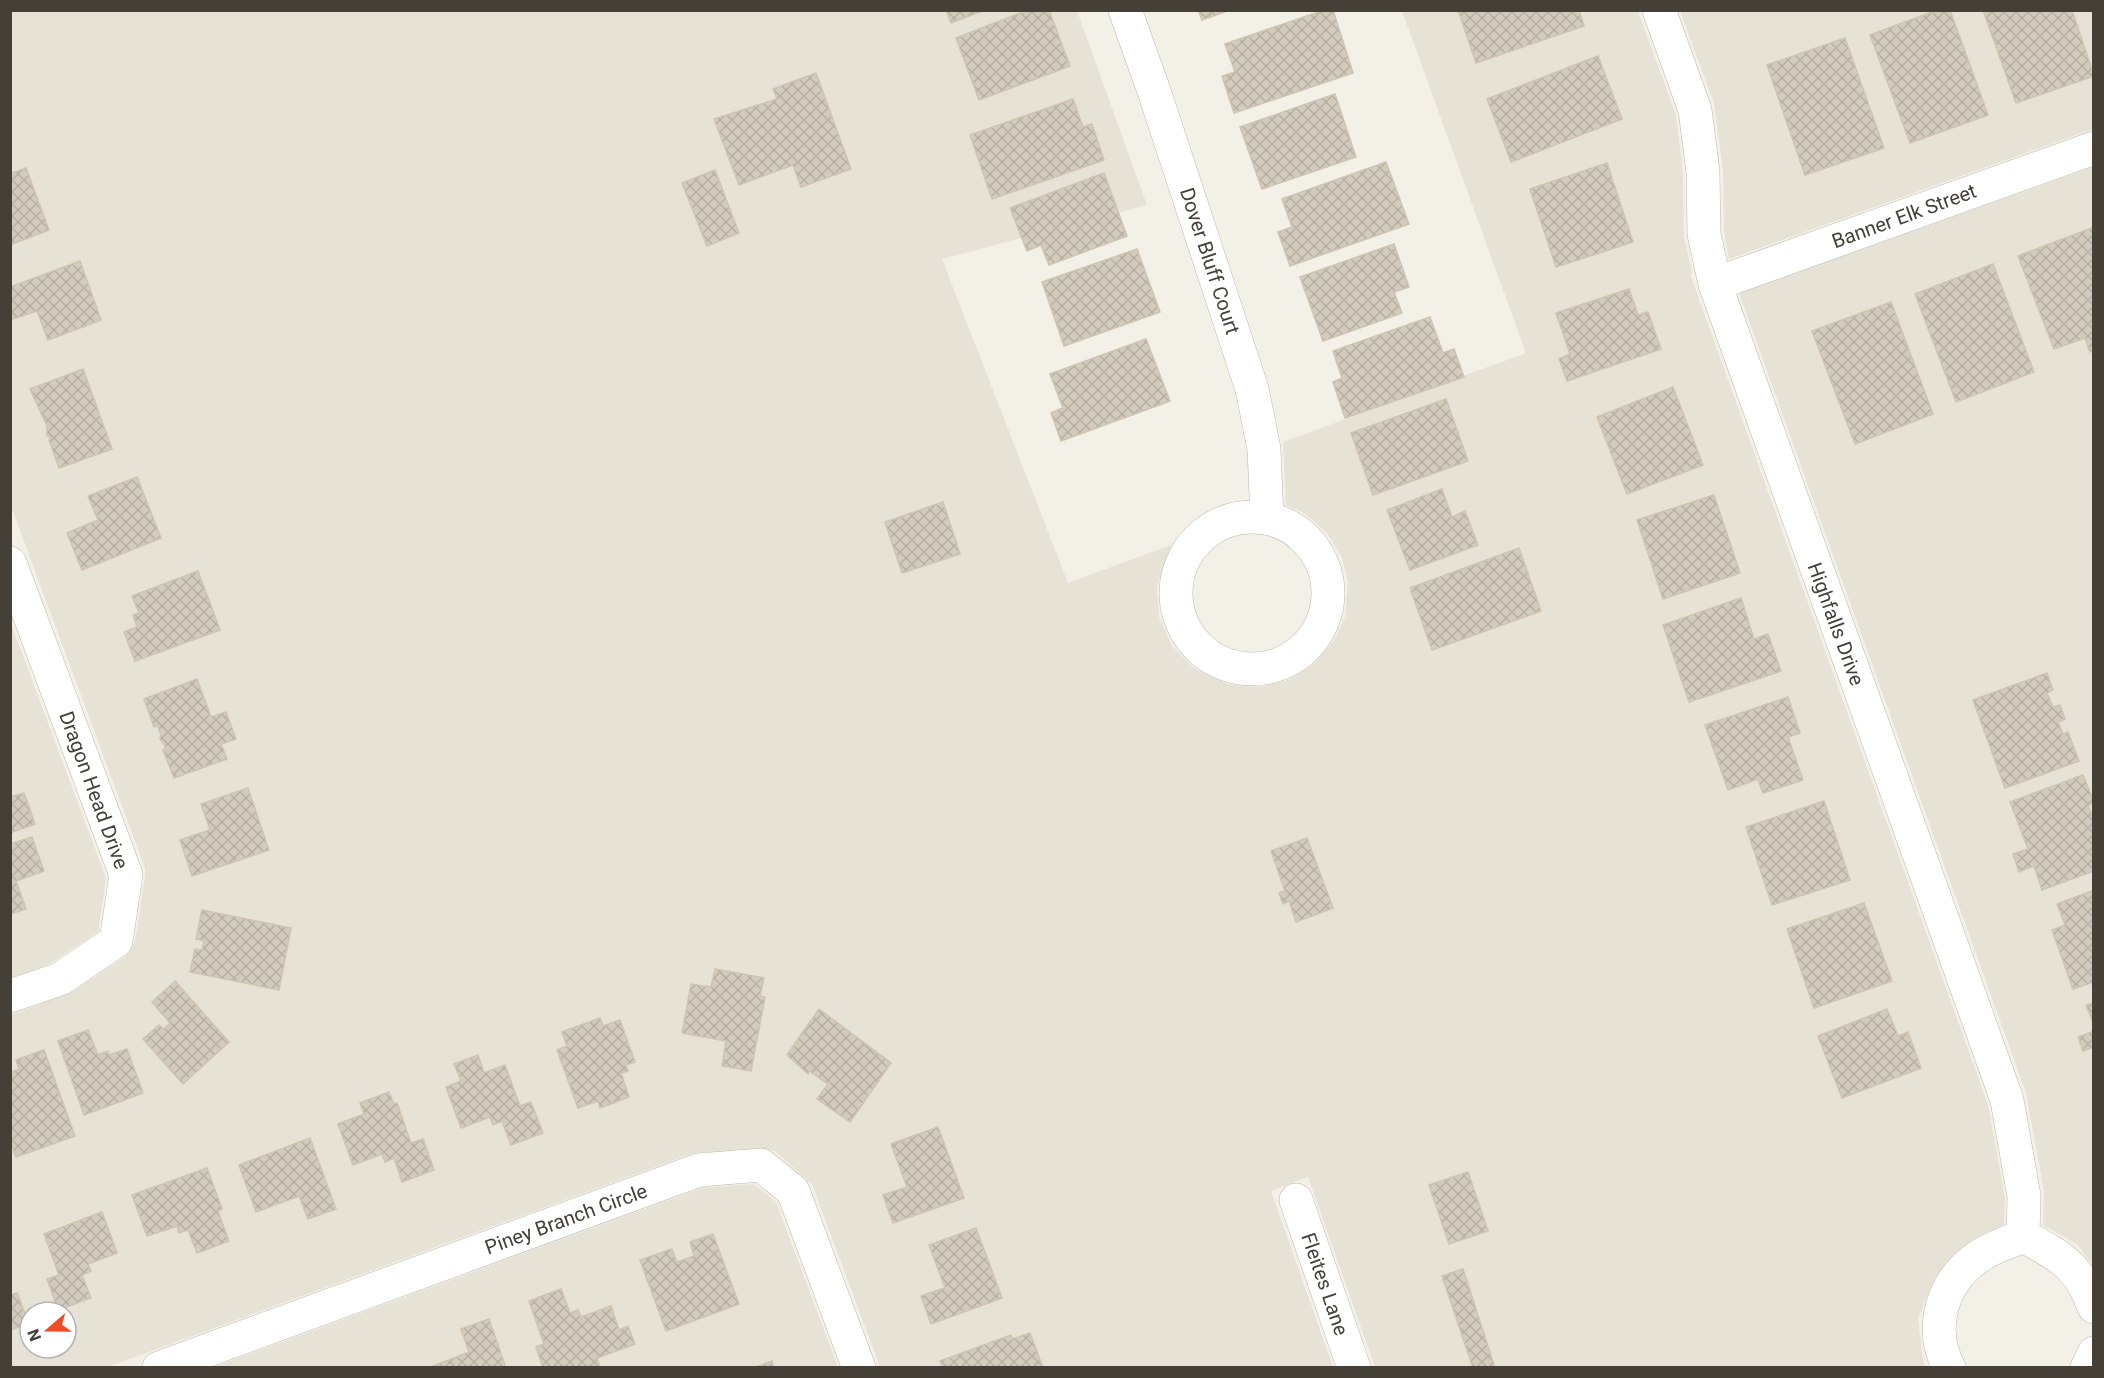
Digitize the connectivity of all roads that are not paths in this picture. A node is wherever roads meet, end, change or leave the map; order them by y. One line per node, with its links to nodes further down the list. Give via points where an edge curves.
1 (1125, 10): 5 (street, Dover Bluff Court, via 1252,389 1264,449)
2 (1659, 10): 4 (street, Highfalls Drive, via 1695,110 1703,172 1704,234)
3 (2094, 148): 4 (street, Banner Elk Street)
4 (1715, 284): 9 (street, Highfalls Drive, via 2007,1100 2024,1196)
5 (1267, 518): 5 (street, via 1241,517 1217,525 1196,541 1182,562 1176,588 1179,614 1190,637 1208,656 1231,667 1255,670 1280,664 1300,653 1317,634 1327,611 1329,587 1322,563 1309,542 1290,526)
6 (10, 563): 7 (street, Dragon Head Drive, via 126,875 116,941 60,979)
7 (10, 996)
8 (1296, 1200): 14 (street, Fleites Lane)
9 (2023, 1236): 10 (street, via 2066,1260); 15 (street, via 1981,1255 1953,1282 1938,1315 1941,1352)
10 (2094, 1307)
11 (2094, 1353): 16 (street)
12 (159, 1368): 13 (street, Piney Branch Circle, via 699,1170 762,1166 793,1191)
13 (859, 1368)
14 (1354, 1368)
15 (1949, 1368)
16 (2087, 1368)

